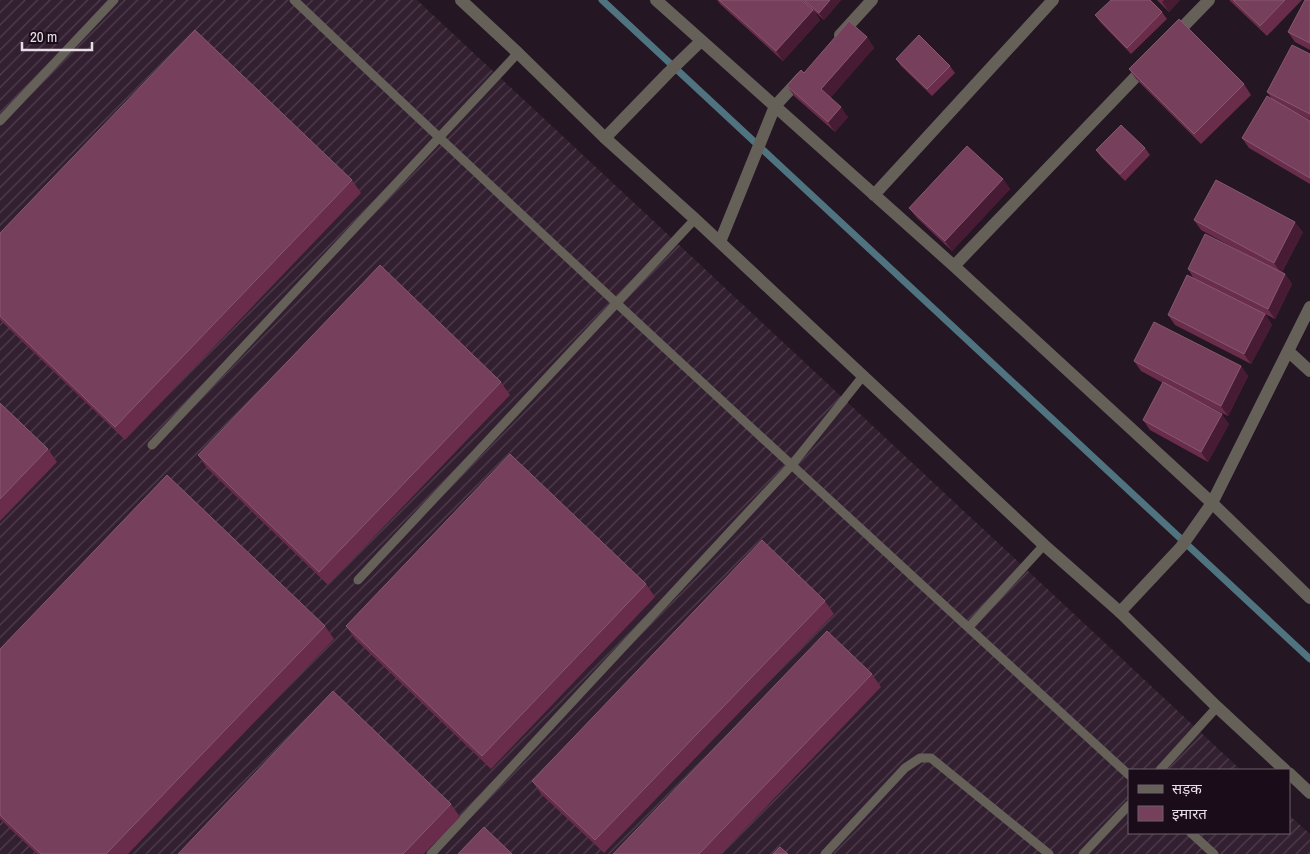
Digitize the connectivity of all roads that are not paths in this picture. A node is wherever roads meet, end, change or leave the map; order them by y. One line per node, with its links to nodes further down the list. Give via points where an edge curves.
1 (114, 0): 15 (lane)
2 (294, 0): 16 (lane)
3 (461, 0): 11 (street)
4 (872, 0): 9 (street)
5 (1054, 0): 18 (street)
6 (1209, 0): 10 (street)
7 (659, 1): 8 (street)
8 (701, 41): 14 (street); 17 (street)
9 (833, 42)
10 (1167, 43)
11 (518, 54): 16 (lane); 17 (street)
12 (1154, 58): 21 (street)
13 (807, 71): 14 (street)
14 (775, 106): 18 (street); 20 (street)
15 (0, 121)
16 (439, 138): 22 (lane); 27 (lane)
17 (604, 138): 19 (street)
18 (874, 195): 21 (street)
19 (695, 219): 20 (street); 22 (lane)
20 (720, 242): 26 (street)
21 (954, 266): 29 (street)
22 (617, 302): 28 (lane); 31 (lane)
23 (1310, 307): 24 (street)
24 (1288, 351): 25 (street); 29 (street)
25 (1310, 371)
26 (863, 376): 28 (lane); 30 (street)
27 (152, 446)
28 (791, 466): 34 (lane); 43 (lane)
29 (1212, 504): 32 (street); 33 (street, via 1181,547)
30 (1044, 545): 33 (street); 34 (lane)
31 (358, 580)
32 (1310, 598)
33 (1120, 612): 35 (street)
34 (969, 627): 38 (lane)
35 (1217, 707): 36 (lane); 37 (street)
36 (1161, 769)
37 (1284, 769)
38 (1128, 774)
39 (1290, 775): 40 (street)
40 (1310, 793)
41 (1128, 806): 46 (lane)
42 (1192, 834): 47 (lane)
43 (431, 854)
44 (825, 854): 45 (lane, via 905,768 920,758 931,758)
45 (1049, 854)
46 (1083, 854)
47 (1214, 854)

